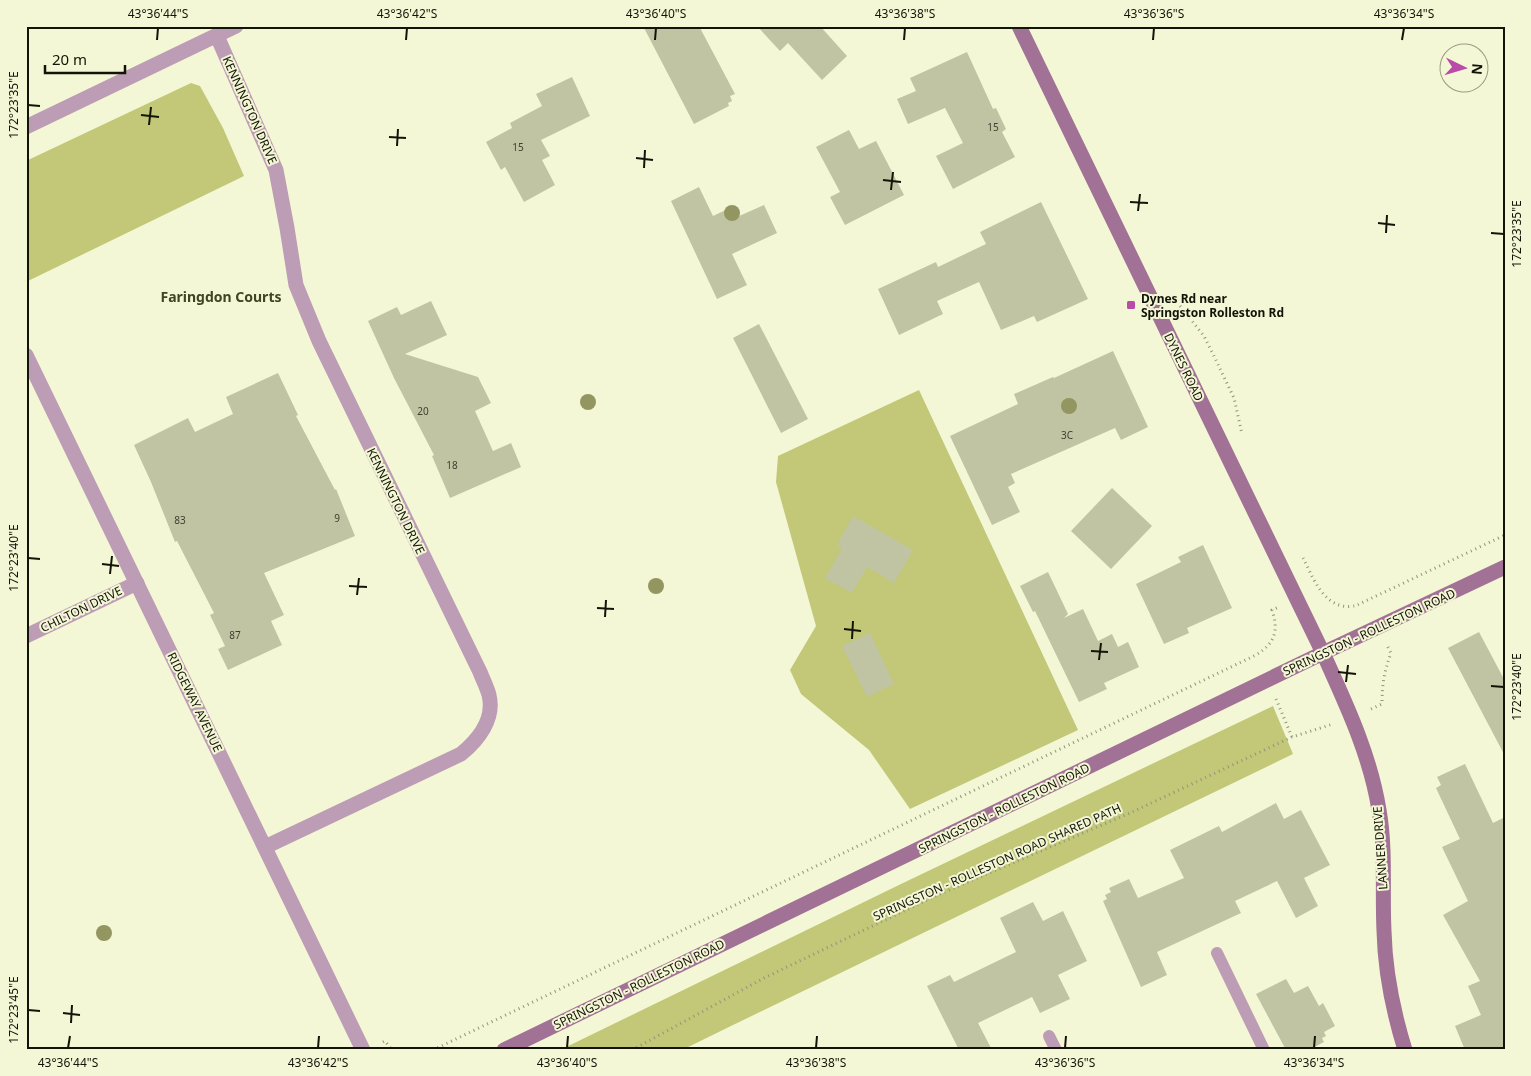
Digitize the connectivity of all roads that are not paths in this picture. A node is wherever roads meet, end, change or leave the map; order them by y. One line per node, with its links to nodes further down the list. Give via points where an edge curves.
1 (236, 26): 3 (street)
2 (1019, 26): 9 (main road, DYNES ROAD)
3 (217, 36): 4 (street); 10 (street, KENNINGTON DRIVE, via 276,170 296,285 319,341 490,697 486,723 480,736 461,754)
4 (26, 127)
5 (26, 355): 7 (street, RIDGEWAY AVENUE)
6 (1505, 567): 9 (main road, SPRINGSTON - ROLLESTON ROAD)
7 (137, 583): 8 (street, CHILTON DRIVE); 10 (street, RIDGEWAY AVENUE)
8 (26, 636)
9 (1322, 653): 14 (main road, SPRINGSTON - ROLLESTON ROAD); 17 (main road, LANNER DRIVE, via 1356,727 1379,810 1386,963)
10 (265, 847): 13 (street, RIDGEWAY AVENUE)
11 (1217, 953): 16 (lane)
12 (1049, 1036): 15 (lane)
13 (370, 1047)
14 (504, 1050)
15 (1056, 1050)
16 (1264, 1050)
17 (1405, 1050)

